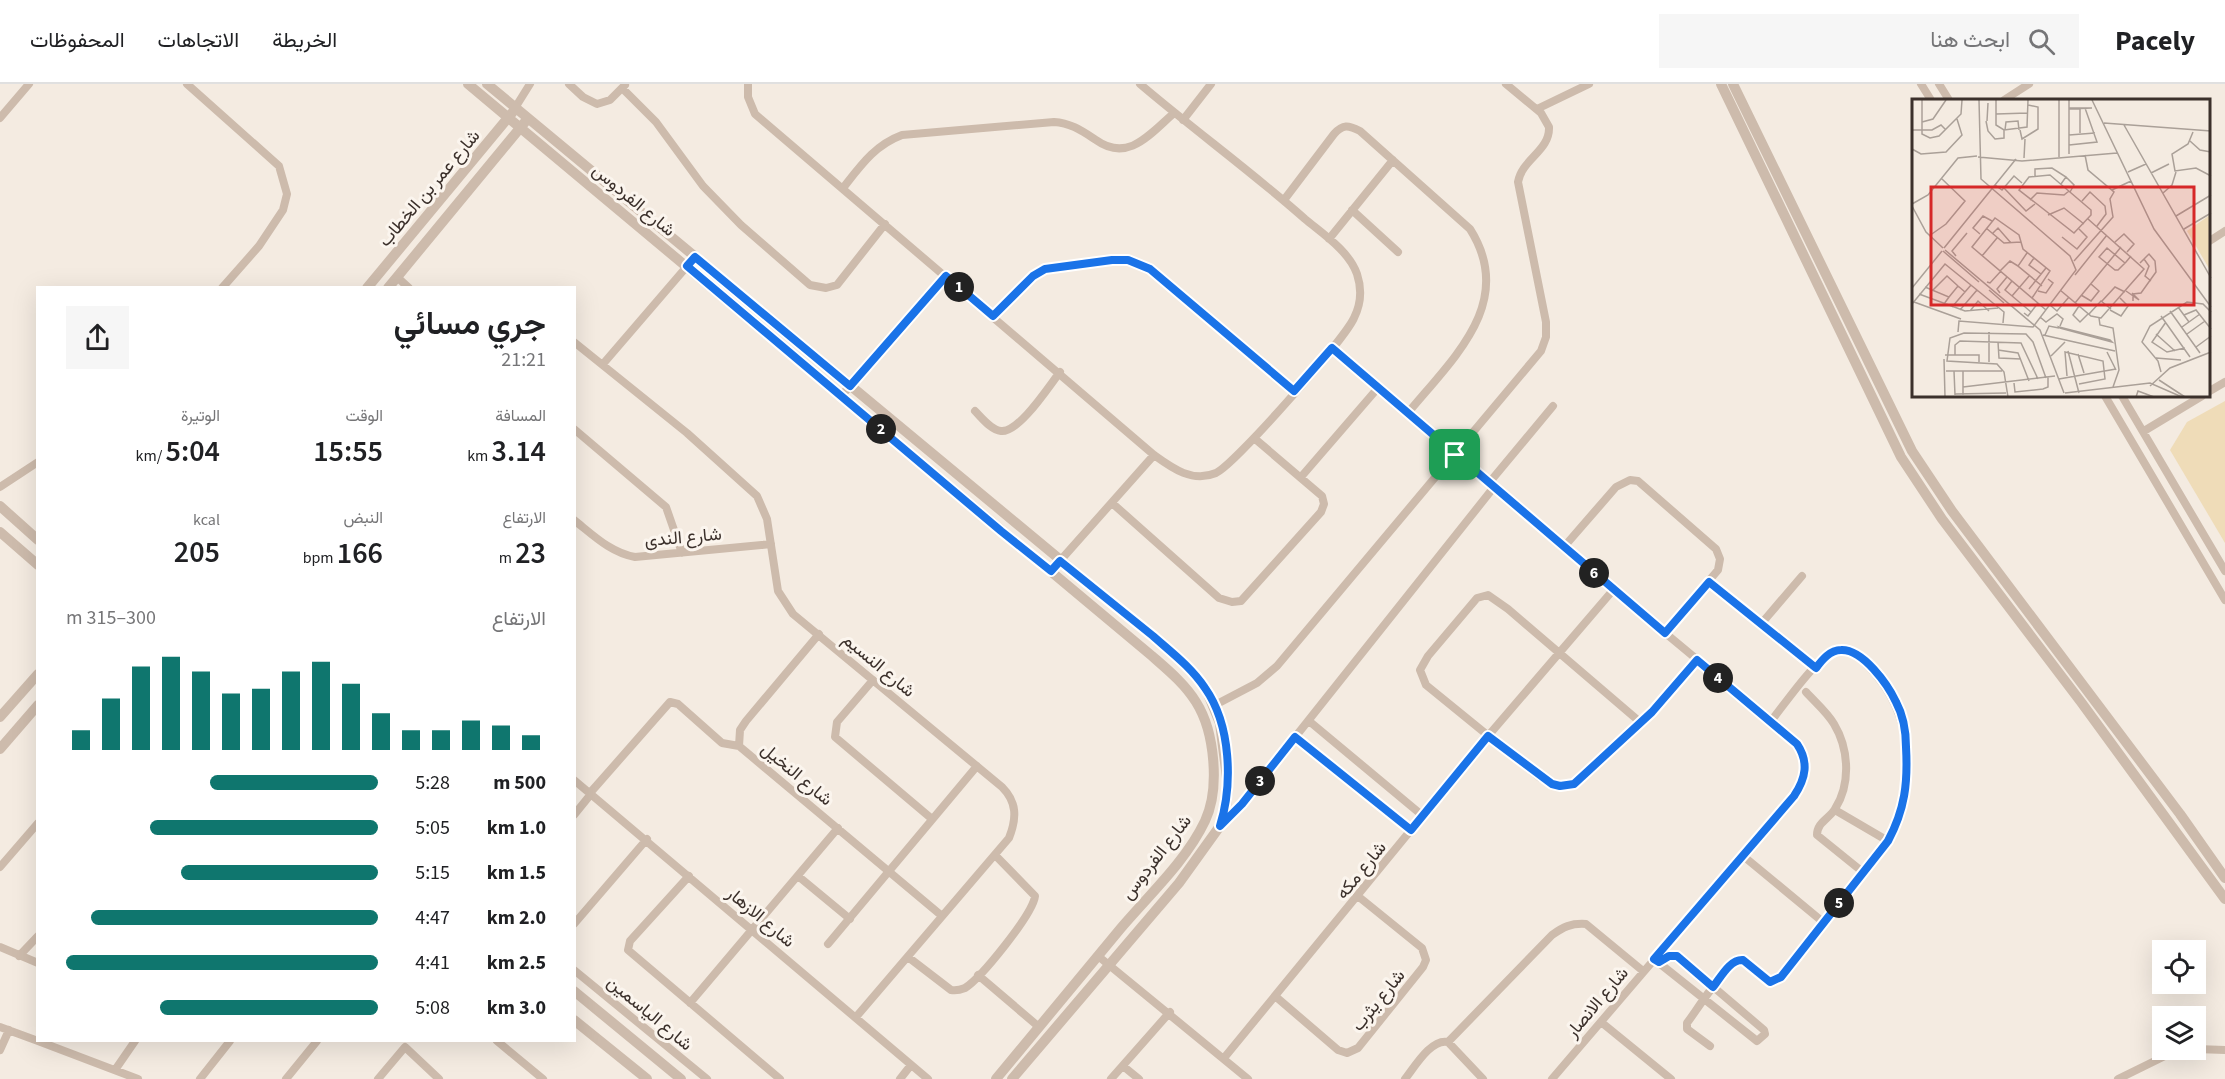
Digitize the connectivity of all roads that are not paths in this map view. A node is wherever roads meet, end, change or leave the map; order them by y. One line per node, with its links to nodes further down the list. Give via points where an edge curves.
1 (29, 84): 24 (street)
2 (188, 84): 44 (street, via 279,166 287,194 283,210 259,246)
3 (468, 84): 25 (street, شارع الفردوس)
4 (487, 84): 21 (street, شارع الفردوس)
5 (530, 84): 21 (street)
6 (569, 84): 17 (street, via 597,104 610,100)
7 (748, 84): 30 (street, via 748,98 755,114)
8 (1140, 84): 23 (street)
9 (1211, 84): 27 (street)
10 (1506, 84): 22 (street)
11 (1589, 84): 22 (street)
12 (1721, 84): 130 (street, via 1901,457 1942,519)
13 (1733, 84): 127 (street, via 1912,451)
14 (1921, 84): 18 (street)
15 (1939, 84): 19 (street)
16 (2029, 84): 20 (street)
17 (624, 86): 35 (street, via 710,194 810,285 837,285)
18 (1930, 99)
19 (1948, 99)
20 (2006, 99)
21 (515, 108): 25 (street, شارع عمر بن الخطاب); 26 (street, شارع الفردوس)
22 (1537, 110): 69 (street, via 1547,122 1548,138 1524,166 1518,182 1546,337 1536,357)
23 (1174, 113): 27 (street); 30 (street, via 1125,150 1113,150 1075,126 1054,122 902,135 874,149)
24 (0, 118)
25 (508, 118): 28 (street, شارع الفردوس); 45 (street, شارع عمر بن الخطاب)
26 (528, 118): 28 (street, شارع عمر بن الخطاب); 32 (street, شارع الفردوس)
27 (1183, 120): 31 (street)
28 (520, 127): 34 (street, شارع الفردوس); 43 (street, شارع عمر بن الخطاب)
29 (1393, 160): 31 (street, via 1360,131 1345,126 1334,134); 33 (street); 64 (street, via 1470,229 1482,251 1488,275 1484,307 1477,322)
30 (843, 188): 35 (street)
31 (1284, 200): 37 (street)
32 (636, 208): 34 (street); 40 (street, شارع الفردوس)
33 (1352, 210): 37 (street); 39 (street)
34 (629, 218): 41 (street, شارع الفردوس)
35 (885, 224): 42 (street)
36 (2225, 231): 38 (street)
37 (1329, 239): 50 (street, via 1346,255 1361,287 1354,320)
38 (2210, 241)
39 (1398, 252)
40 (695, 257): 41 (street); 54 (street, شارع الفردوس)
41 (687, 266): 51 (street); 58 (street, شارع الفردوس)
42 (946, 276): 48 (street); 54 (street)
43 (397, 277): 46 (street, شارع عمر بن الخطاب); 47 (street)
44 (224, 286)
45 (370, 286)
46 (390, 286)
47 (407, 286)
48 (993, 316): 52 (street); 56 (street, via 1045,269 1128,260 1150,269)
49 (576, 344): 51 (street, شارع النسيم)
50 (1332, 348): 55 (street, شارع الانصار); 56 (street)
51 (603, 364): 79 (street, شارع النسيم, via 745,483 764,507)
52 (1060, 372): 63 (street, via 1020,423 1010,430 995,429); 68 (street)
53 (2225, 382): 57 (street)
54 (850, 386): 58 (street); 82 (street, شارع الفردوس)
55 (1377, 389): 64 (street, شارع الانصار); 71 (street)
56 (1294, 391): 67 (street)
57 (2210, 391)
58 (842, 396): 84 (street, شارع الفردوس)
59 (2106, 398): 89 (street)
60 (2123, 398): 66 (street)
61 (2199, 398): 66 (street)
62 (1553, 406): 72 (street)
63 (975, 411)
64 (1407, 414): 69 (street, شارع الانصار)
65 (576, 431): 81 (street, via 666,507)
66 (2144, 431): 85 (street)
67 (1254, 438): 68 (street, via 1227,466 1200,477 1185,475); 71 (street)
68 (1154, 454): 74 (street)
69 (1455, 455): 72 (street, شارع الانصار); 99 (street, via 1271,672)
70 (36, 463): 73 (street)
71 (1301, 477): 74 (street, via 1322,496 1321,512 1240,601 1219,598)
72 (1492, 485): 80 (street, شارع الانصار); 102 (street)
73 (0, 487)
74 (1112, 503): 82 (street)
75 (0, 506): 78 (street)
76 (576, 521): 81 (street, شارع الندى, via 622,555)
77 (0, 532): 83 (street)
78 (36, 538)
79 (771, 544): 81 (street, شارع الندى); 92 (street, شارع النسيم, via 774,577 784,603)
80 (1563, 548): 87 (street, via 1616,487 1630,480 1638,481 1716,549 1720,559 1718,570); 88 (street, شارع الانصار)
81 (681, 553)
82 (1060, 561): 84 (street); 99 (street, شارع الفردوس, via 1181,660)
83 (36, 563)
84 (1051, 571): 142 (street, شارع الفردوس, via 1187,690 1203,714 1211,755 1212,797 1204,823 1165,877)
85 (2225, 571)
86 (1802, 576): 90 (street)
87 (1709, 582): 90 (street); 91 (street)
88 (1614, 589): 91 (street, شارع الانصار); 93 (street, شارع مكه)
89 (2225, 600)
90 (1761, 624): 95 (street)
91 (1665, 633): 94 (street, شارع الانصار)
92 (819, 634): 97 (street, شارع النسيم); 107 (street, شارع النخيل, via 746,721 740,730)
93 (1560, 654): 104 (street); 105 (street, شارع مكه); 105 (street, via 1493,597 1477,598 1420,670 1426,685)
94 (1697, 660): 103 (street, شارع الانصار); 104 (street)
95 (1816, 668): 103 (street); 121 (street, via 1832,652 1849,651 1873,670 1897,703 1906,746 1905,799)
96 (36, 676): 101 (street)
97 (873, 680): 109 (street, شارع النسيم); 115 (street, via 837,722 835,737)
98 (1806, 692): 112 (street, via 1834,723 1844,747 1846,777)
99 (1215, 705): 117 (street, شارع الفردوس, via 1227,765 1226,807)
100 (36, 707): 108 (street)
101 (0, 717)
102 (1309, 721): 106 (street); 114 (street)
103 (1771, 721): 123 (street, شارع الانصار, via 1802,751 1804,778 1794,796)
104 (1640, 722): 105 (street, via 1581,779 1567,786 1539,777)
105 (1488, 736): 114 (street, شارع مكه)
106 (1295, 737): 117 (street); 119 (street)
107 (739, 746): 111 (street, via 722,743 678,704 670,702); 118 (street, شارع النخيل)
108 (0, 748)
109 (977, 766): 115 (street); 122 (street, شارع النسيم, via 1010,794 1014,805 1014,825)
110 (576, 782): 111 (street, شارع الازهار)
111 (591, 794): 113 (street); 120 (street, شارع الازهار)
112 (1835, 810): 121 (street); 126 (street, via 1818,826 1817,835)
113 (576, 813)
114 (1423, 816): 119 (street, شارع مكه)
115 (932, 819): 125 (street)
116 (36, 825): 124 (street)
117 (1220, 826): 146 (street, شارع الفردوس, via 1198,860)
118 (838, 828): 125 (street, شارع النخيل); 129 (street)
119 (1411, 830): 131 (street, شارع مكه)
120 (647, 839): 128 (street, شارع الازهار); 135 (street)
121 (1888, 841): 126 (street)
122 (995, 855): 133 (street, شارع النسيم); 149 (street, via 1035,896 1028,915)
123 (1742, 855): 136 (street); 144 (street, شارع الانصار)
124 (0, 867)
125 (890, 871): 133 (street, شارع النخيل); 134 (street)
126 (1864, 873): 136 (street)
127 (2222, 874): 130 (street)
128 (689, 876): 137 (street, شارع الازهار); 156 (street, via 630,941 628,950)
129 (798, 876): 134 (street); 137 (street)
130 (2209, 876): 132 (street)
131 (1359, 897): 154 (street, شارع مكه); 154 (street, شارع يثرب, via 1422,948 1426,960 1358,1048 1347,1053 1338,1050)
132 (2225, 899)
133 (942, 916): 143 (street, شارع النسيم)
134 (850, 919): 139 (street)
135 (576, 922)
136 (1823, 922): 151 (street, via 1777,981 1770,982 1738,960)
137 (752, 929): 156 (street); 158 (street, شارع الازهار)
138 (36, 938): 141 (street)
139 (828, 944)
140 (0, 947): 141 (street)
141 (19, 956): 145 (street)
142 (1098, 956): 146 (street); 162 (street, شارع الفردوس)
143 (908, 957): 149 (street, via 951,990 965,988); 158 (street, شارع النسيم)
144 (1657, 960): 148 (street, شارع الانصار); 151 (street, via 1677,956); 155 (street)
145 (36, 962)
146 (1111, 966): 157 (street); 194 (street, شارع الفردوس)
147 (576, 971): 150 (street, شارع الياسمين)
148 (1643, 971): 160 (street, شارع الانصار); 170 (street, via 1586,924 1563,927)
149 (978, 975): 162 (street)
150 (585, 978): 152 (street); 189 (street, شارع الياسمين)
151 (1713, 987): 155 (street); 155 (street, via 1765,1034 1757,1041)
152 (576, 988)
153 (576, 992): 188 (street)
154 (1275, 996): 176 (street, شارع مكه)
155 (1704, 1001): 172 (street, via 1687,1023 1688,1029)
156 (690, 1003): 190 (street)
157 (1170, 1012): 176 (street); 179 (street)
158 (856, 1017): 178 (street, شارع الازهار)
159 (576, 1022): 187 (street)
160 (1601, 1022): 200 (street, شارع الانصار); 201 (street)
161 (0, 1027): 163 (street)
162 (1039, 1027): 193 (street, شارع الفردوس)
163 (9, 1030): 164 (street); 174 (street)
164 (36, 1040)
165 (41, 1042): 180 (street)
166 (134, 1042): 180 (street)
167 (229, 1042): 182 (street)
168 (316, 1042): 183 (street)
169 (498, 1042): 186 (street)
170 (1448, 1042): 198 (street, via 1435,1044); 199 (street)
171 (407, 1044): 184 (street); 185 (street)
172 (1710, 1046)
173 (2206, 1049): 175 (street)
174 (0, 1050)
175 (2225, 1050)
176 (1224, 1058): 197 (street)
177 (2157, 1060): 202 (street)
178 (911, 1065): 191 (street); 192 (street, شارع الازهار)
179 (1123, 1066): 195 (street); 196 (street)
180 (115, 1070): 181 (street)
181 (138, 1079)
182 (200, 1079)
183 (286, 1079)
184 (378, 1079)
185 (439, 1079)
186 (543, 1079)
187 (647, 1079)
188 (681, 1079)
189 (707, 1079)
190 (780, 1079)
191 (900, 1079)
192 (928, 1079)
193 (996, 1079)
194 (1012, 1079)
195 (1111, 1079)
196 (1139, 1079)
197 (1248, 1079)
198 (1404, 1079)
199 (1483, 1079)
200 (1552, 1079)
201 (1671, 1079)
202 (2118, 1079)

